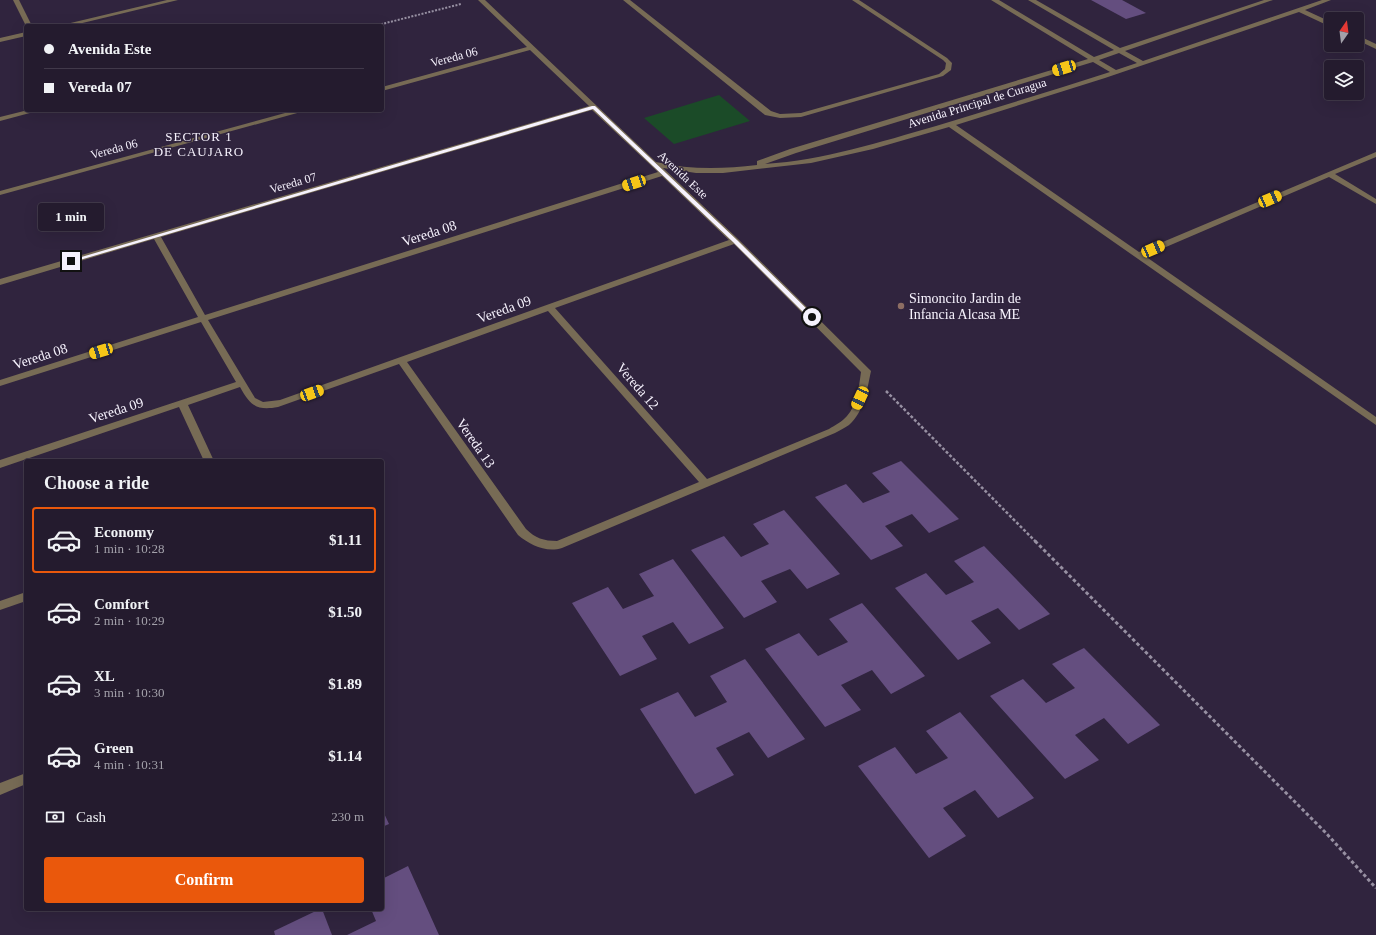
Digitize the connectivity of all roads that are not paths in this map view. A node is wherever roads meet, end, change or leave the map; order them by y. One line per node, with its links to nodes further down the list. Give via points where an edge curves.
1 (16, 0): 13 (street)
2 (175, 0): 10 (street)
3 (480, 0): 19 (street, Avenida Este)
4 (626, 0): 5 (street, via 773,115 802,115 941,75 948,70 949,63 945,59)
5 (855, 0)
6 (994, 0): 21 (street)
7 (1031, 0): 20 (street)
8 (1270, 0): 20 (street, Avenida Principal de Curagua)
9 (1328, 0): 11 (street, Avenida Principal de Curagua)
10 (161, 2): 14 (street)
11 (1300, 10): 12 (street); 22 (street, Avenida Principal de Curagua)
12 (1324, 22)
13 (28, 24)
14 (69, 24)
15 (24, 34): 16 (street)
16 (0, 40)
17 (1364, 41): 18 (street)
18 (1376, 47)
19 (532, 48): 24 (street, Vereda 06); 25 (street, Avenida Este)
20 (1120, 50): 21 (street, Avenida Principal de Curagua); 22 (street)
21 (1094, 59): 23 (street); 32 (street, Avenida Principal de Curagua)
22 (1142, 63): 23 (street, Avenida Principal de Curagua)
23 (1115, 72): 29 (street, Avenida Principal de Curagua)
24 (384, 88)
25 (594, 107): 31 (street, Avenida Este); 37 (street, Vereda 07)
26 (29, 112): 28 (street)
27 (297, 112): 35 (street, Vereda 06)
28 (0, 119)
29 (950, 124): 32 (street, Avenida Principal de Curagua, via 876,146 810,161); 39 (street)
30 (1376, 154): 34 (street)
31 (654, 164): 32 (street, Avenida Principal de Curagua, via 698,172); 33 (street, Avenida Este)
32 (742, 169)
33 (663, 173): 38 (street, Avenida Este); 42 (street, Vereda 08)
34 (1329, 174): 36 (street); 39 (street)
35 (0, 193)
36 (1376, 202)
37 (156, 236): 40 (street, Vereda 07); 42 (street)
38 (735, 241): 41 (street, Vereda 09); 50 (street, Avenida Este, via 866,371 860,398 846,422 806,442)
39 (1138, 256): 47 (street)
40 (0, 282)
41 (549, 307): 43 (street, Vereda 09); 50 (street, Vereda 12)
42 (203, 319): 44 (street, Vereda 08); 45 (street)
43 (401, 360): 45 (street, Vereda 09, via 271,405 256,404); 50 (street, Vereda 13, via 522,532 530,541 539,545 558,545)
44 (0, 383)
45 (242, 383): 46 (street, Vereda 09)
46 (182, 403): 48 (street); 49 (street, Vereda 09)
47 (1376, 422)
48 (208, 459)
49 (0, 464)
50 (705, 484)
51 (24, 597): 52 (street)
52 (0, 606)
53 (24, 779): 54 (street)
54 (0, 789)

